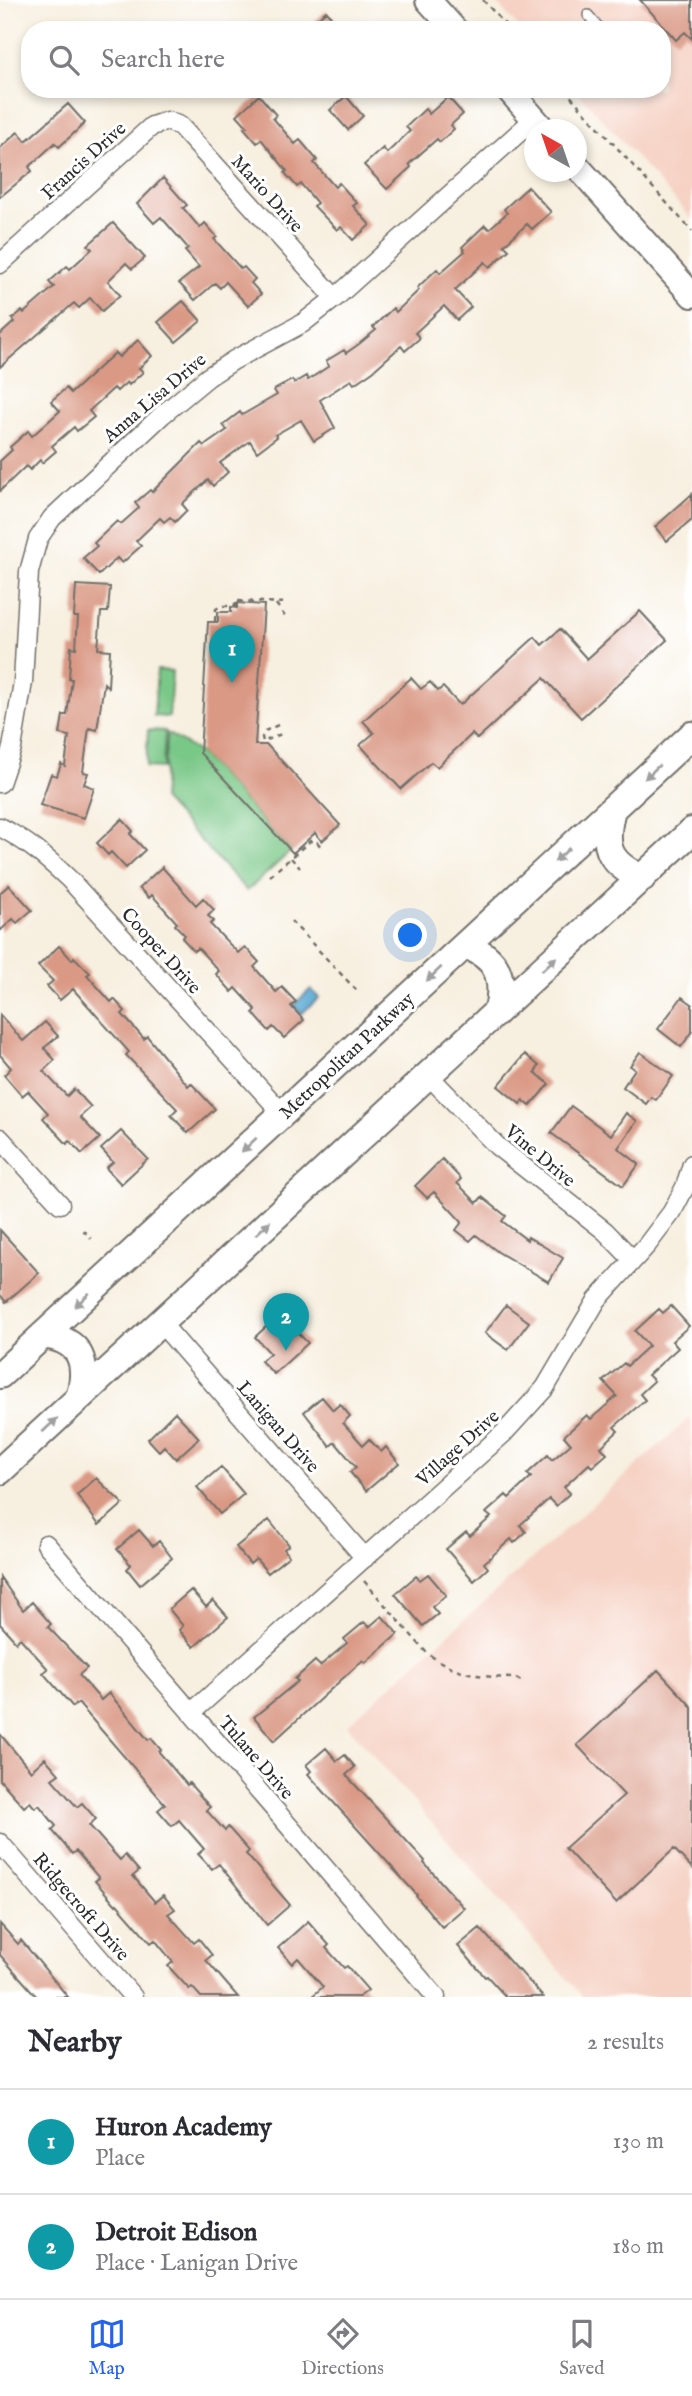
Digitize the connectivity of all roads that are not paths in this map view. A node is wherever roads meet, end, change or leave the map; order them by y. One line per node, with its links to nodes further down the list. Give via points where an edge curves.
1 (428, 0): 3 (street)
2 (587, 15): 4 (lane)
3 (447, 21)
4 (593, 21)
5 (516, 98): 6 (street)
6 (535, 119)
7 (167, 121): 10 (street, Francis Drive, via 152,126); 12 (street, Mario Drive, via 180,126)
8 (524, 137): 12 (street, Anna Lisa Drive)
9 (587, 177): 11 (street)
10 (0, 264)
11 (692, 295)
12 (335, 298): 14 (street, Anna Lisa Drive, via 303,323 208,377 52,518 38,539 29,572 23,681 12,748)
13 (692, 735): 15 (main road, Metropolitan Parkway, one-way to 15)
14 (0, 783)
15 (612, 809): 18 (main road, via 607,834 611,855 622,868); 19 (main road, Metropolitan Parkway, one-way to 19)
16 (0, 827): 22 (street, Cooper Drive, via 21,838 69,879)
17 (692, 831): 18 (main road)
18 (642, 878): 20 (main road, one-way to 18)
19 (465, 945): 20 (main road, via 484,954 497,969 502,994); 22 (main road, Metropolitan Parkway, one-way to 22)
20 (498, 1010): 21 (main road)
21 (428, 1075): 26 (street, Vine Drive, via 497,1146 605,1231); 27 (main road, one-way to 21)
22 (283, 1114): 28 (main road, Metropolitan Parkway, one-way to 28)
23 (0, 1138): 25 (street)
24 (691, 1172): 26 (street, Village Drive, via 672,1212)
25 (60, 1204)
26 (633, 1260): 33 (street, Village Drive, via 597,1300 532,1405)
27 (160, 1322): 30 (main road); 33 (street, Lanigan Drive)
28 (43, 1335): 29 (main road, Metropolitan Parkway); 30 (main road, via 67,1341 79,1354 84,1372)
29 (0, 1375)
30 (79, 1398): 31 (main road, one-way to 30)
31 (0, 1471)
32 (46, 1544): 34 (street, Tulane Drive)
33 (365, 1558): 34 (street, Village Drive)
34 (191, 1713): 37 (street, Tulane Drive)
35 (0, 1843): 36 (street, Ridgecroft Drive)
36 (133, 1997)
37 (436, 1997)

